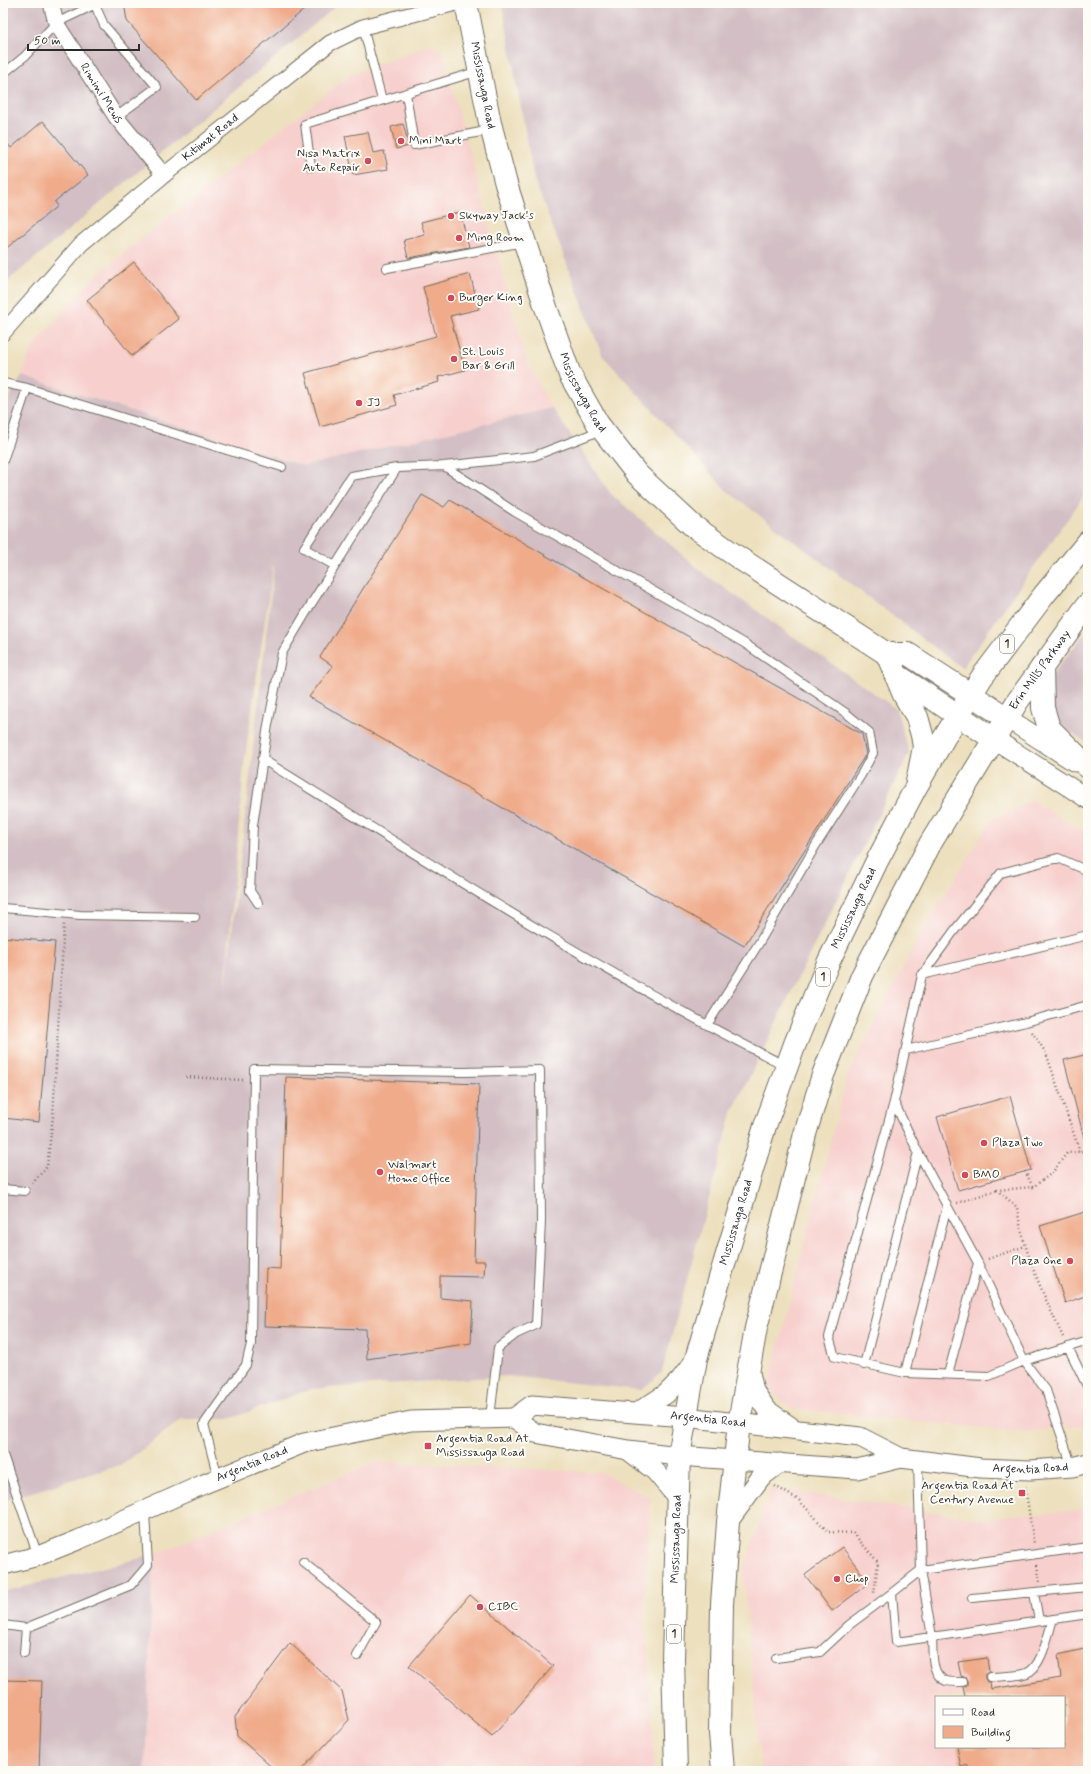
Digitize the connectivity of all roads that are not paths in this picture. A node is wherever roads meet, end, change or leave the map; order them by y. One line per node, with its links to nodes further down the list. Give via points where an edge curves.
1 (51, 3): 5 (street, Rimini Mews)
2 (456, 3): 6 (street, Kitimat Road)
3 (466, 3): 7 (main road, Mississauga Road)
4 (94, 4): 5 (lane); 11 (lane, via 104,25 157,87)
5 (56, 23): 8 (lane, via 25,56); 11 (street, Rimini Mews)
6 (363, 27): 10 (lane); 14 (street, Kitimat Road, via 330,43)
7 (478, 71): 9 (lane); 12 (main road, Mississauga Road)
8 (3, 74)
9 (406, 92): 10 (lane); 12 (lane, via 414,145)
10 (382, 100): 13 (lane, via 305,124)
11 (116, 118): 14 (street, Rimini Mews)
12 (492, 130): 15 (main road, Mississauga Road)
13 (311, 167)
14 (164, 175): 17 (street, Kitimat Road, via 81,244)
15 (524, 242): 16 (lane); 20 (main road, Mississauga Road, via 570,375)
16 (387, 268)
17 (3, 333)
18 (3, 383): 19 (lane)
19 (27, 388): 21 (lane); 23 (lane)
20 (603, 430): 22 (lane, via 534,456); 28 (main road, Mississauga Road, via 636,474 693,526)
21 (3, 461)
22 (444, 466): 24 (lane); 46 (lane, via 515,512 744,643 846,713 869,732 873,753 861,776 816,845)
23 (282, 467)
24 (397, 468): 26 (lane); 26 (lane, via 351,476 304,548)
25 (1088, 542): 31 (main road, 1, via 1044,595)
26 (335, 566): 35 (lane, via 282,653)
27 (1088, 604): 29 (main road, Erin Mills Parkway)
28 (887, 654): 30 (main road); 31 (main road, via 908,654)
29 (1042, 667): 33 (main road, Erin Mills Parkway); 36 (main road, via 1043,708 1049,728)
30 (895, 674): 32 (main road); 37 (main road, via 917,717 922,735 924,747)
31 (972, 694): 32 (main road, Mississauga Road / 1); 33 (main road)
32 (958, 716): 34 (main road); 37 (main road, Mississauga Road / 1)
33 (1007, 718): 34 (main road); 36 (street)
34 (994, 739): 38 (street); 60 (main road, via 930,844 862,976 840,1029 805,1134 756,1328)
35 (262, 759): 40 (lane, via 253,825 250,891); 46 (lane, via 515,915)
36 (1088, 769)
37 (916, 787): 48 (main road, Mississauga Road / 1, via 828,963)
38 (1088, 800)
39 (1088, 871): 44 (lane, via 1058,858 1001,873)
40 (258, 903)
41 (3, 908): 42 (lane, via 65,913)
42 (195, 917)
43 (1088, 935): 44 (lane)
44 (922, 975): 47 (lane)
45 (1088, 1005): 47 (lane)
46 (707, 1026): 48 (lane)
47 (906, 1050): 49 (lane)
48 (787, 1066): 57 (main road, Mississauga Road / 1, via 749,1176)
49 (894, 1102): 50 (lane); 59 (lane, via 829,1337 835,1357)
50 (918, 1152): 53 (lane); 59 (lane)
51 (3, 1188): 52 (lane)
52 (25, 1191)
53 (947, 1206): 54 (lane); 61 (lane)
54 (978, 1263): 58 (lane); 62 (lane)
55 (1088, 1341): 56 (lane)
56 (1068, 1347): 58 (lane); 63 (lane)
57 (696, 1359): 64 (street, via 666,1394); 65 (main road, Mississauga Road / 1)
58 (1024, 1362): 62 (lane, via 989,1376); 76 (lane, via 1046,1390)
59 (864, 1365): 61 (lane)
60 (749, 1366): 68 (main road); 69 (street, via 754,1391 767,1410)
61 (905, 1373): 62 (lane)
62 (948, 1374)
63 (1088, 1388)
64 (638, 1412): 65 (street, Argentia Road); 67 (street, Argentia Road, via 532,1405)
65 (685, 1417): 68 (street, Argentia Road); 71 (main road, Mississauga Road / 1)
66 (490, 1418): 67 (street, Argentia Road); 77 (street, Argentia Road, via 411,1421 304,1443); 77 (lane, via 498,1348 516,1334 536,1325 541,1221 540,1070 464,1072 254,1069 251,1344 246,1365 204,1424)
67 (514, 1418): 70 (street, Argentia Road, via 535,1433)
68 (739, 1423): 69 (street, Argentia Road); 74 (main road)
69 (795, 1430): 72 (street, Argentia Road, via 860,1438)
70 (628, 1450): 71 (street, Argentia Road); 78 (street, via 655,1470)
71 (679, 1456): 74 (street, Argentia Road); 78 (main road, Mississauga Road / 1)
72 (910, 1459): 75 (street, Argentia Road, via 857,1469); 76 (street, Argentia Road, via 981,1468 1023,1470); 85 (lane)
73 (4, 1460): 82 (lane)
74 (736, 1460): 75 (street, Argentia Road); 80 (main road)
75 (780, 1463): 80 (street, via 761,1477)
76 (1080, 1465)
77 (218, 1479): 79 (street, Argentia Road)
78 (677, 1498): 101 (main road, Mississauga Road / 1, via 673,1659)
79 (145, 1512): 82 (street, Argentia Road); 94 (lane, via 148,1565 131,1585)
80 (728, 1522): 102 (main road, via 721,1633 720,1733)
81 (1088, 1547): 85 (lane)
82 (38, 1556): 84 (street, Argentia Road)
83 (303, 1562): 97 (lane, via 376,1622)
84 (3, 1565)
85 (921, 1570): 87 (lane); 95 (lane)
86 (1088, 1587): 88 (lane)
87 (892, 1593): 95 (lane, via 896,1642); 98 (lane, via 820,1652)
88 (1038, 1593): 89 (lane); 92 (lane)
89 (972, 1598)
90 (1088, 1614): 91 (lane)
91 (1053, 1619): 92 (lane); 99 (lane, via 1038,1664 1032,1670 1026,1674)
92 (1040, 1621): 95 (lane)
93 (3, 1625): 94 (lane)
94 (26, 1628): 96 (lane)
95 (932, 1637): 100 (lane, via 935,1670 946,1681)
96 (24, 1653)
97 (357, 1656)
98 (776, 1658)
99 (990, 1677)
100 (962, 1682)
101 (676, 1771)
102 (723, 1771)

